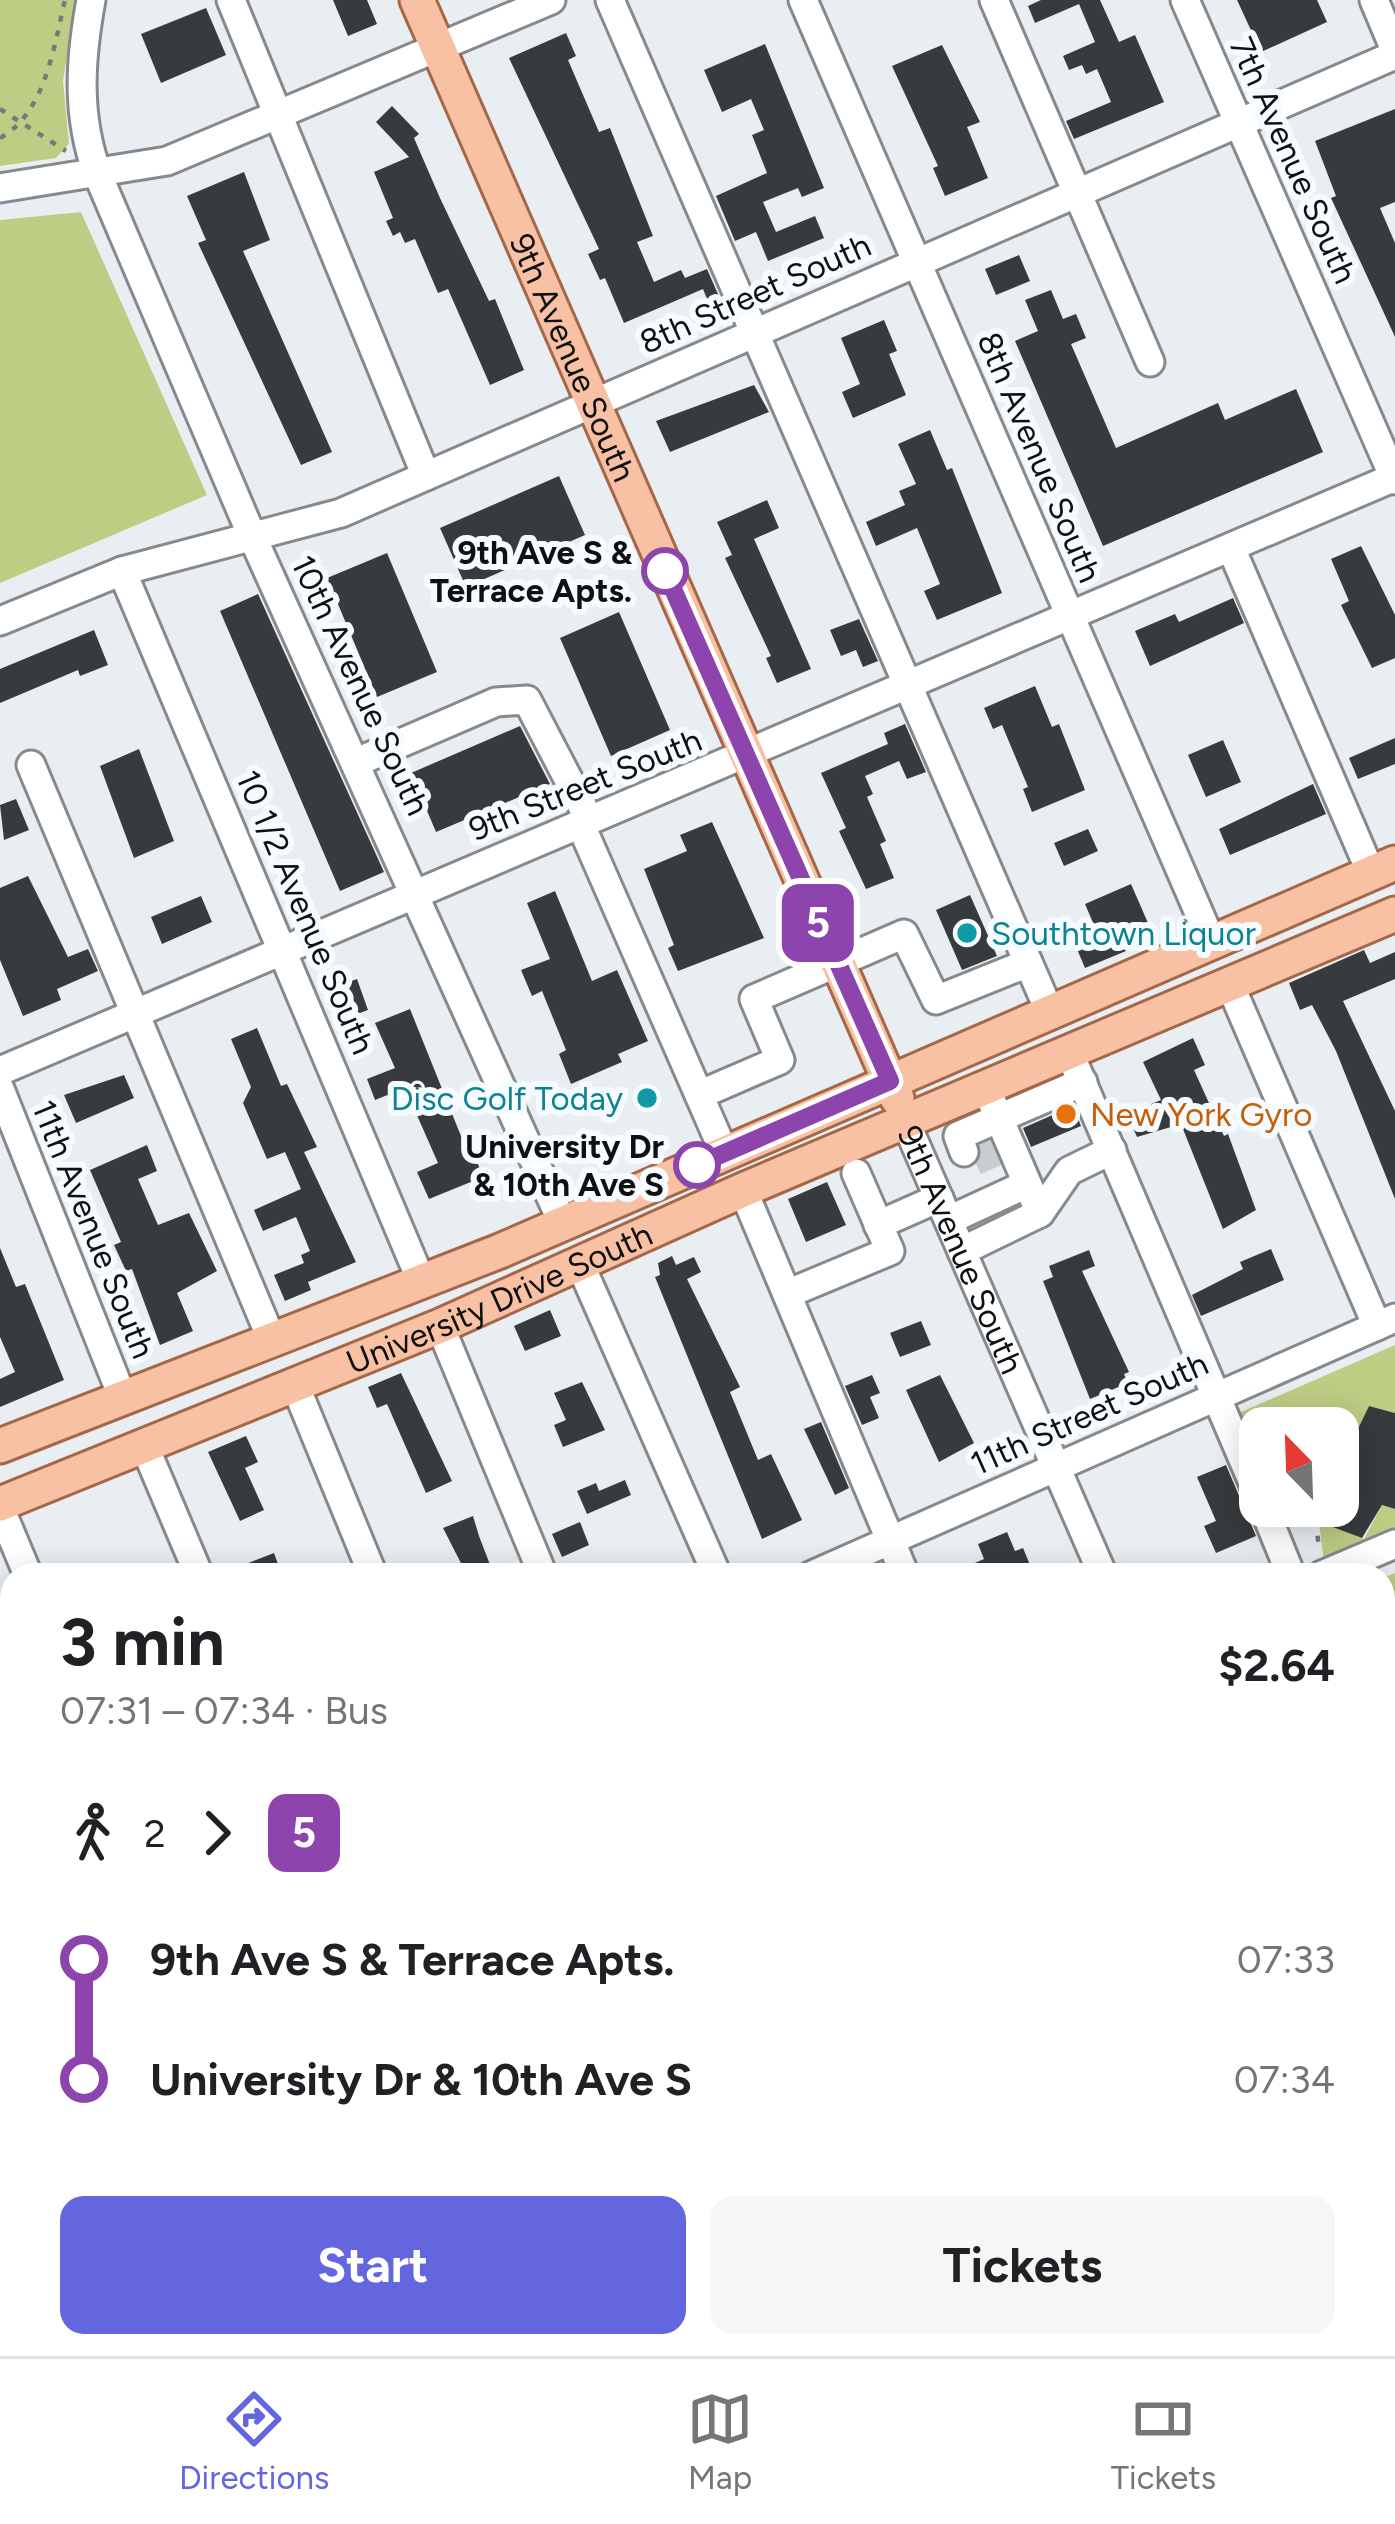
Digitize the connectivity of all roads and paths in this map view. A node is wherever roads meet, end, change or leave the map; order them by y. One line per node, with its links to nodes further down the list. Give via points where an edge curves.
1 (64, 0): 16 (path, via 44,78)
2 (91, 0): 18 (street, 10th Avenue South, via 80,76)
3 (230, 0): 14 (street)
4 (417, 0): 11 (main road, 9th Avenue South)
5 (551, 0): 11 (street)
6 (610, 0): 22 (street)
7 (803, 0): 21 (street, 8th Avenue South)
8 (994, 0): 20 (street)
9 (1185, 0): 15 (street, 7th Avenue South)
10 (1374, 0): 12 (street)
11 (438, 48): 14 (street); 24 (main road, 9th Avenue South)
12 (1395, 52): 15 (street, 8th Street South)
13 (0, 109): 16 (path)
14 (281, 114): 18 (street, via 167,160); 25 (street)
15 (1238, 123): 20 (street, 8th Street South); 26 (street, 7th Avenue South)
16 (22, 124): 17 (path); 18 (path)
17 (0, 138)
18 (98, 175): 19 (street); 27 (street, 10th Avenue South)
19 (0, 188)
20 (1078, 192): 21 (street, 8th Street South); 23 (street)
21 (916, 262): 22 (street, 8th Street South); 30 (street, 8th Avenue South)
22 (755, 333): 24 (street, 8th Street South); 32 (street)
23 (1150, 362)
24 (592, 404): 25 (street, 8th Street South); 33 (main road, 9th Avenue South)
25 (426, 476): 27 (street, 8th Street South, via 321,521)
26 (1394, 478): 28 (street, 9th Street South)
27 (252, 536): 29 (street, 8th Street South); 34 (street, 10th Avenue South)
28 (1231, 548): 30 (street, 9th Street South); 37 (street)
29 (122, 571): 31 (street, 8th Street South); 41 (street, 10 1/2 Avenue South)
30 (1070, 617): 32 (street, 9th Street South); 40 (street, 8th Avenue South)
31 (0, 621)
32 (907, 688): 33 (street, 9th Street South); 42 (street)
33 (746, 758): 36 (street, 9th Street South); 43 (main road, 9th Avenue South)
34 (357, 762): 36 (street, via 496,702 527,700); 38 (street, 10th Avenue South)
35 (32, 765): 45 (street)
36 (585, 821): 38 (street, 9th Street South); 51 (street)
37 (1383, 868): 40 (main road, University Drive South)
38 (417, 893): 41 (street, 9th Street South); 61 (street, 10th Avenue South)
39 (1394, 919): 44 (main road, University Drive South)
40 (1211, 943): 46 (main road, University Drive South)
41 (283, 950): 45 (street, 9th Street South); 65 (street, 10 1/2 Avenue South)
42 (1028, 962): 43 (street, via 936,1000 904,934); 46 (street)
43 (836, 964): 49 (main road, 9th Avenue South); 51 (street, via 754,999 780,1060)
44 (1231, 987): 47 (main road, University Drive South); 67 (street)
45 (136, 1013): 48 (street, 9th Street South); 69 (street)
46 (1051, 1015): 49 (main road, University Drive South)
47 (1077, 1068): 53 (main road, University Drive South); 54 (street)
48 (0, 1072)
49 (890, 1081): 52 (main road, 9th Avenue South); 55 (main road, University Drive South)
50 (0, 1089): 71 (street, 11th Avenue South)
51 (699, 1095): 55 (street)
52 (907, 1123): 53 (main road, University Drive South); 58 (main road, University Drive South); 59 (street, 9th Avenue South)
53 (981, 1126): 57 (street)
54 (1112, 1150): 60 (street, via 1069,1171); 72 (street)
55 (724, 1152): 61 (main road, University Drive South)
56 (856, 1173): 62 (street)
57 (998, 1186): 59 (street); 60 (street)
58 (742, 1190): 64 (main road, University Drive South); 66 (street)
59 (944, 1209): 62 (street); 63 (street, 9th Avenue South)
60 (1040, 1213): 63 (street)
61 (563, 1224): 65 (main road, University Drive South)
62 (878, 1225): 66 (street, via 890,1251)
63 (962, 1251): 76 (street, 9th Avenue South)
64 (580, 1264): 68 (main road, University Drive South); 86 (street)
65 (422, 1283): 69 (main road, University Drive South)
66 (787, 1294): 80 (street)
67 (1386, 1322): 72 (street, 11th Street South)
68 (440, 1325): 70 (main road, University Drive South); 85 (street)
69 (271, 1339): 71 (main road, University Drive South)
70 (295, 1385): 73 (main road, University Drive South); 84 (street)
71 (122, 1396): 74 (main road, University Drive South)
72 (1217, 1396): 75 (street); 76 (street, 11th Street South)
73 (144, 1445): 77 (main road, University Drive South); 83 (street)
74 (0, 1446)
75 (1239, 1450)
76 (1055, 1466): 80 (street, 11th Street South); 89 (street, 9th Avenue South)
77 (0, 1506): 82 (street)
78 (1271, 1527): 90 (street)
79 (1317, 1527): 91 (path)
80 (891, 1540): 87 (street, 11th Street South); 88 (street)
81 (1395, 1544): 92 (street)
82 (23, 1563)
83 (194, 1563)
84 (368, 1563)
85 (538, 1563)
86 (711, 1563)
87 (839, 1563)
88 (900, 1563)
89 (1098, 1563)
90 (1286, 1563)
91 (1321, 1563)
92 (1342, 1563)

